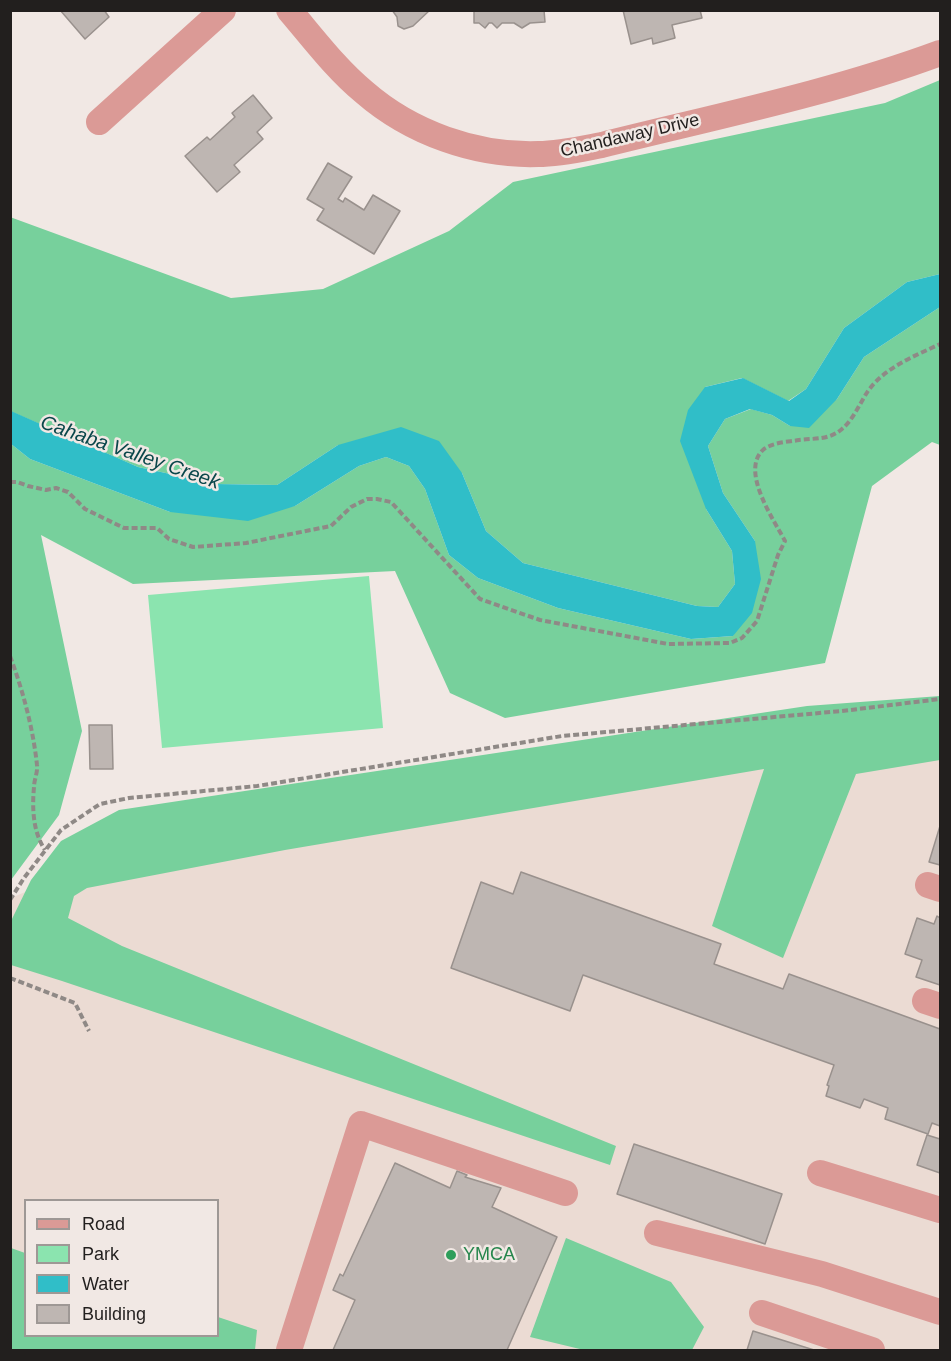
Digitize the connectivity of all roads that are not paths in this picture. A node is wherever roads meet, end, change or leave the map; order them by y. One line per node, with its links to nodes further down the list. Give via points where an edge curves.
1 (223, 10): 4 (street)
2 (289, 10): 3 (street, Chandaway Drive, via 364,93 389,110 449,141 501,152 570,152 602,145 851,82)
3 (940, 53)
4 (99, 122)
5 (820, 1173): 7 (street)
6 (565, 1193): 11 (street, via 361,1124)
7 (940, 1210)
8 (657, 1233): 9 (street, via 822,1274)
9 (940, 1312)
10 (762, 1314): 12 (street)
11 (289, 1350)
12 (872, 1350)

